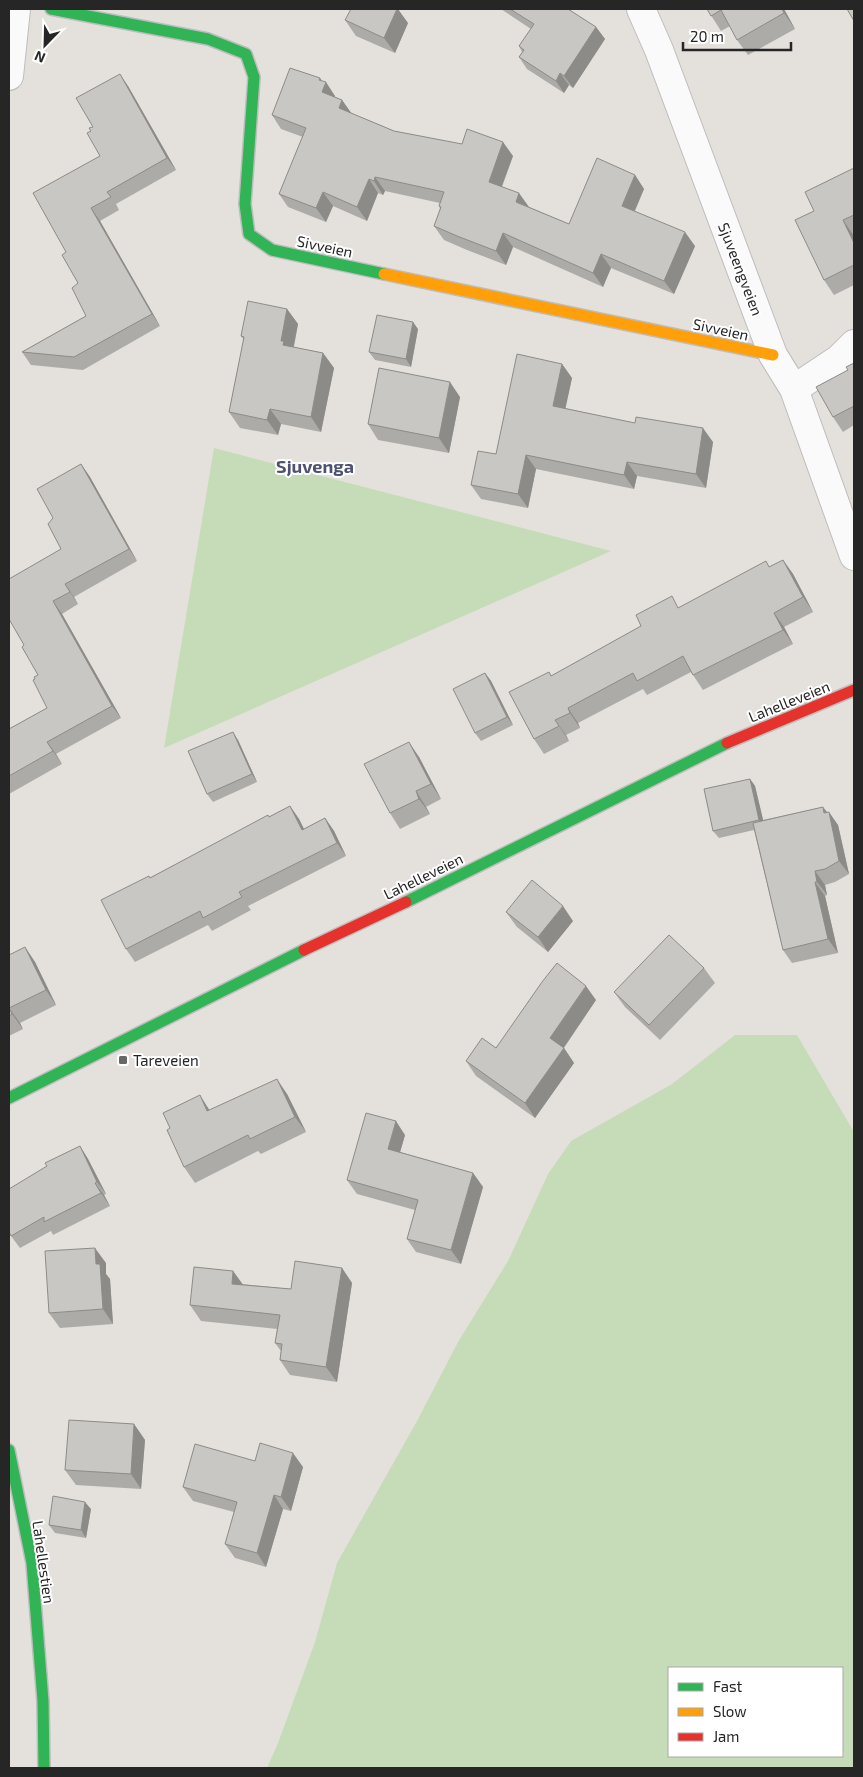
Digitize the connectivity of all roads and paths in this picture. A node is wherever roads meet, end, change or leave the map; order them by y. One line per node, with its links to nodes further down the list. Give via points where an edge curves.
1 (16, 9): 4 (street)
2 (51, 9): 6 (street, Sivveien, via 208,39 246,54 254,77 245,204 249,234 272,250)
3 (641, 9): 6 (street, Sjuveengveien)
4 (9, 76)
5 (854, 344): 7 (street, via 839,359)
6 (774, 355): 7 (street, Sjuveengveien)
7 (794, 389): 8 (street, Sjuveengveien)
8 (854, 556)
9 (854, 690): 10 (street, Lahelleveien, via 714,748)
10 (9, 1098)
11 (9, 1450): 12 (street, Lahellestien, via 32,1563 43,1701)
12 (44, 1768)

